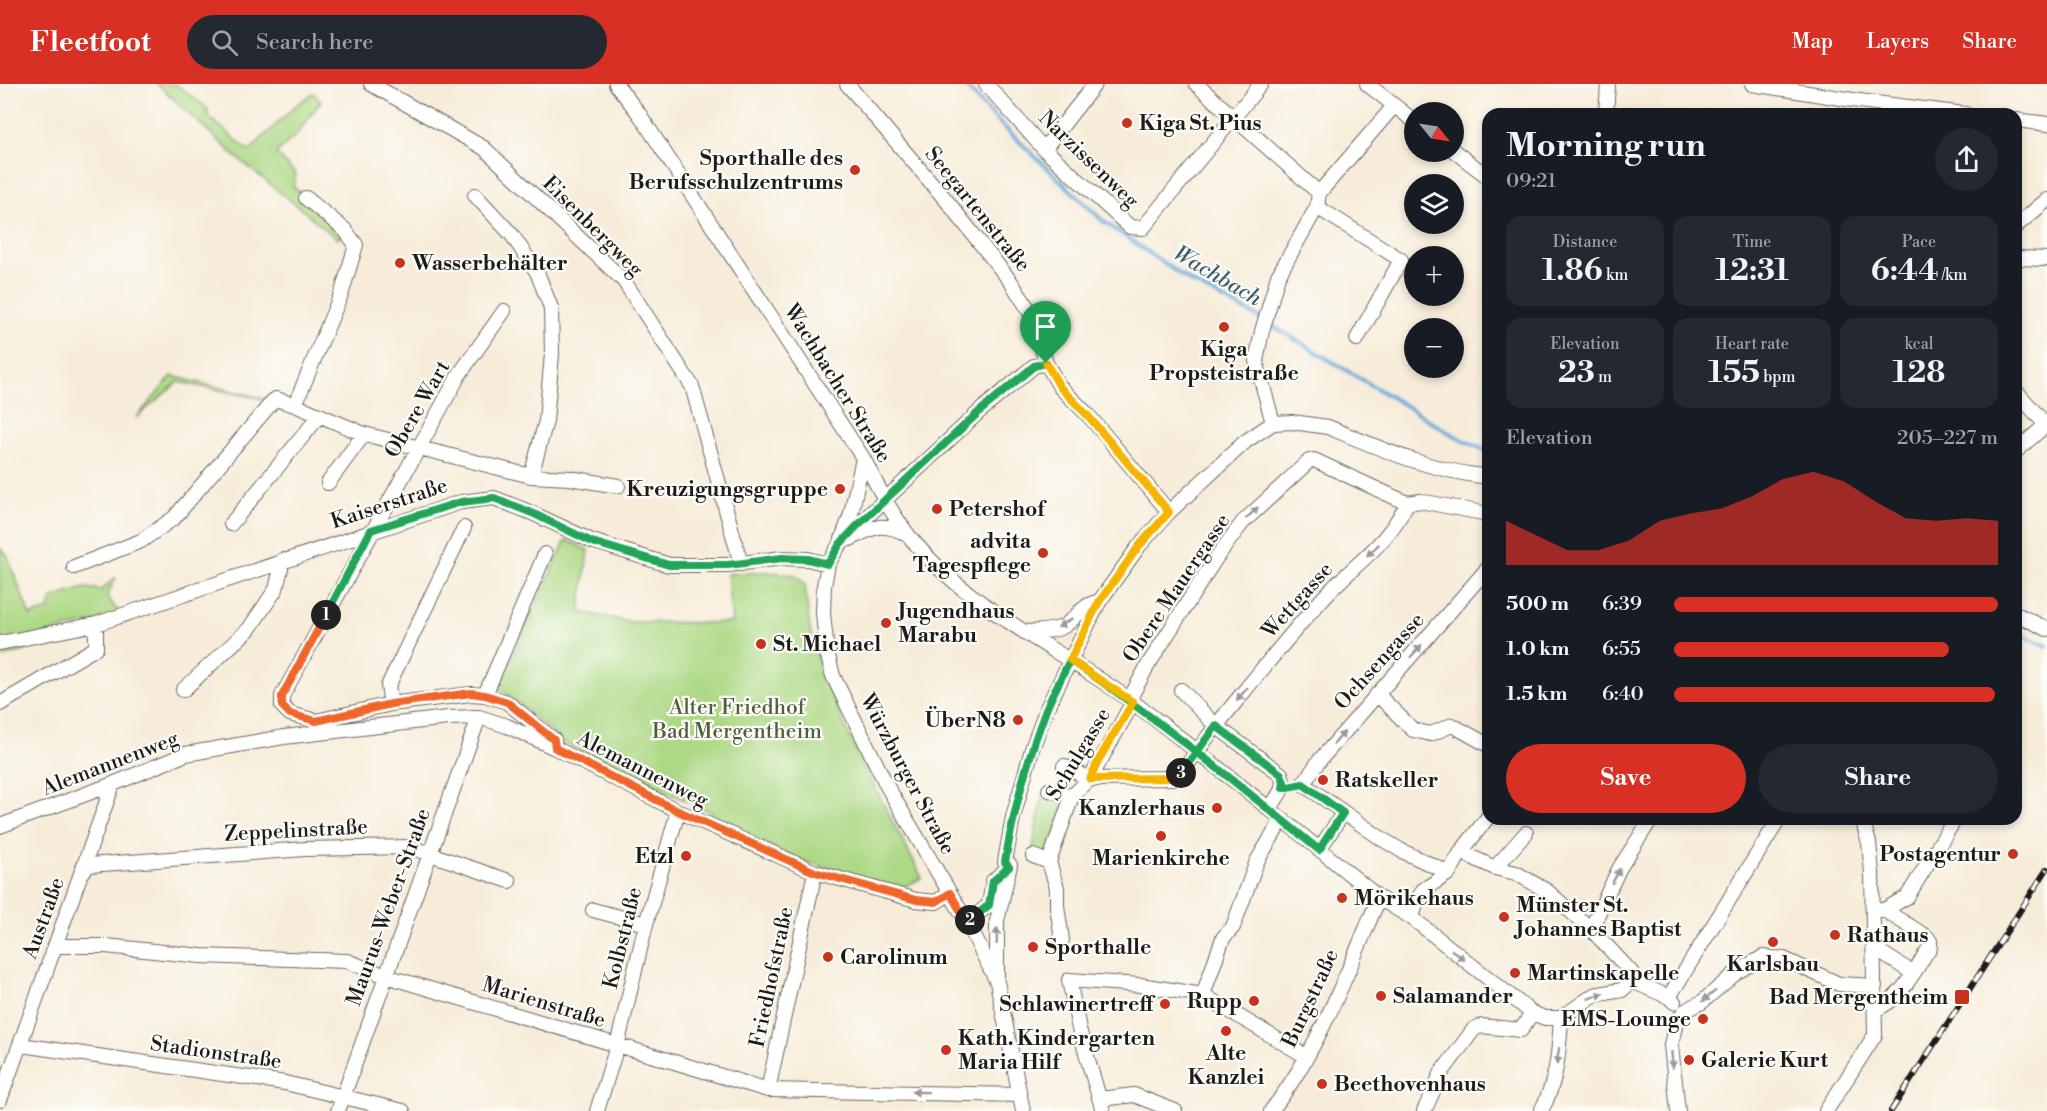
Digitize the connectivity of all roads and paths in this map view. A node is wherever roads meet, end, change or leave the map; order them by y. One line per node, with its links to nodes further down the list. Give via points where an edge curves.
1 (370, 84): 57 (street, Eisenbergweg, via 484,148 624,281 692,386)
2 (616, 84): 40 (street, Wachbacher Straße)
3 (847, 84): 31 (street, Seegartenstraße, via 1011,282 1035,325)
4 (986, 84): 18 (street, Narzissenweg)
5 (1095, 84): 18 (street)
6 (1196, 84): 15 (street)
7 (1261, 84): 15 (street)
8 (1367, 84): 11 (street)
9 (1608, 84): 12 (street)
10 (1752, 84): 13 (street)
11 (1395, 106): 14 (street); 21 (street)
12 (1606, 108)
13 (1916, 108)
14 (1404, 113)
15 (1235, 117): 18 (street, Narzissenweg, via 1143,228 1130,227); 21 (street)
16 (2022, 121): 17 (street)
17 (2047, 124)
18 (1044, 149)
19 (1464, 159): 20 (street)
20 (1482, 172)
21 (1319, 193): 25 (street)
22 (475, 195): 41 (street, via 512,235 537,272 551,308 552,354 546,422)
23 (306, 198): 33 (street, via 345,230 356,245 342,292)
24 (2047, 200): 26 (street)
25 (1317, 207): 30 (street, via 1401,260); 35 (street, via 1278,276 1262,331 1256,361)
26 (2022, 221)
27 (2022, 258): 28 (street)
28 (2047, 259)
29 (504, 311): 38 (street, Obere Wart, via 459,375)
30 (1357, 339)
31 (1046, 363): 45 (street, Würzburger Straße, via 1034,366 980,411); 47 (street, Seegartenstraße, via 1060,387)
32 (2022, 397): 36 (street)
33 (295, 405): 34 (street); 59 (street, via 273,401 174,518 141,541)
34 (320, 415): 37 (street); 50 (street)
35 (1273, 423): 42 (street, via 1328,427 1410,461); 47 (street, via 1246,441)
36 (2047, 424): 39 (street)
37 (364, 434): 38 (street); 43 (street)
38 (419, 446): 41 (street); 52 (street, Obere Wart)
39 (2022, 446)
40 (863, 458): 45 (street, Wachbacher Straße); 49 (street)
41 (531, 476): 44 (street)
42 (1482, 476)
43 (328, 483)
44 (618, 486)
45 (885, 501): 49 (street, via 866,505); 53 (street, Wachbacher Straße); 54 (street, Würzburger Straße)
46 (1407, 503): 48 (street, Obere Mauergasse, via 1420,501); 72 (street, Obere Mauergasse, one-way to 46, via 1148,665 1216,558 1243,522 1309,461); 76 (street, Wettgasse, one-way to 76, via 1386,538 1327,595)
47 (1169, 512): 61 (street)
48 (1482, 513)
49 (851, 514): 54 (street)
50 (231, 524)
51 (464, 528): 74 (street, via 388,686)
52 (371, 530): 56 (street, Kaiserstraße); 57 (street, Kaiserstraße, via 461,502 494,498 592,542 669,565); 74 (street, Obere Wart, via 282,696 282,706 290,714 316,721)
53 (909, 535): 54 (street, via 887,526 872,528); 65 (street, Wachbacher Straße, via 960,586)
54 (840, 544): 58 (street, Würzburger Straße)
55 (545, 554): 71 (street)
56 (283, 560): 63 (street, Kaiserstraße); 68 (street, via 276,589 249,629)
57 (741, 564): 58 (street, Kaiserstraße, via 782,558)
58 (828, 564): 109 (street, Würzburger Straße, via 823,613 833,676 888,788)
59 (74, 567)
60 (1482, 577): 70 (street, Ochsengasse, one-way to 60)
61 (1099, 602): 65 (street, one-way to 65, via 1090,603 1064,626 1052,631); 67 (street)
62 (2022, 617): 64 (street)
63 (96, 624): 66 (street, Kaiserstraße); 73 (street, via 96,648)
64 (2047, 629)
65 (1026, 632): 67 (street, Wachbacher Straße)
66 (0, 643)
67 (1070, 660): 72 (street, Wachbacher Straße); 103 (street, via 1047,708 1011,822 1017,832)
68 (183, 690)
69 (1181, 690): 76 (street)
70 (1377, 694): 77 (street, via 1413,730 1431,734 1452,725); 83 (street, Ochsengasse, one-way to 70)
71 (485, 695): 74 (street, via 471,693); 78 (street, via 507,702 554,740)
72 (1131, 701): 79 (street, Wachbacher Straße); 81 (street, Schulgasse)
73 (0, 704)
74 (391, 704)
75 (479, 717): 78 (street, Alemannenweg); 82 (street, Alemannenweg, via 284,737 186,754); 100 (street, Maurus-Weber-Straße)
76 (1216, 726): 79 (street, Wettgasse); 84 (street, via 1281,774)
77 (1482, 742)
78 (555, 748): 88 (street, Alemannenweg)
79 (1197, 751): 81 (street, Wettgasse, via 1173,778); 87 (street, Wachbacher Straße)
80 (1064, 766): 81 (street)
81 (1090, 779): 86 (street, Schulgasse)
82 (113, 784): 96 (street, Alemannenweg); 105 (street, Austraße)
83 (1303, 784): 84 (street); 89 (street)
84 (1283, 788): 87 (street)
85 (1049, 790): 86 (street)
86 (1072, 796): 102 (street, Schulgasse)
87 (1269, 809): 90 (street, Wachbacher Straße)
88 (678, 811): 106 (street, Alemannenweg); 115 (street, Kolbstraße)
89 (1343, 813): 98 (street); 107 (street, via 1402,851)
90 (1282, 820): 98 (street, Wachbacher Straße); 125 (street, via 1257,861)
91 (1482, 825): 99 (street)
92 (1647, 825): 116 (street, one-way to 92, via 1619,869)
93 (1775, 825): 126 (street)
94 (1864, 825): 112 (street)
95 (1951, 825): 112 (street, via 1907,897)
96 (0, 826)
97 (1526, 833): 104 (street)
98 (1319, 850): 110 (street, Wachbacher Straße)
99 (1461, 852): 104 (street); 107 (street)
100 (429, 855): 105 (street, Zeppelinstraße, via 410,847 305,849 89,865); 108 (street, Zeppelinstraße); 121 (street, Maurus-Weber-Straße)
101 (1033, 856): 102 (street)
102 (1049, 862): 117 (street, via 1058,888)
103 (1009, 867): 114 (street, via 993,881 989,905); 122 (street, one-way to 103, via 997,921)
104 (1495, 868): 116 (street, via 1516,873 1547,891)
105 (82, 872): 118 (street, Austraße)
106 (815, 872): 109 (street, Alemannenweg, via 916,900 936,902); 134 (street, Friedhofstraße)
107 (1449, 873): 113 (street, via 1423,890)
108 (509, 881)
109 (950, 893): 114 (street, Würzburger Straße)
110 (1379, 898): 113 (street, Wachbacher Straße); 133 (street, Burgstraße)
111 (593, 910): 115 (street)
112 (1879, 910): 119 (street); 120 (street, via 1930,941)
113 (1412, 918): 129 (street, Wachbacher Straße, one-way to 129)
114 (967, 922): 122 (street, Würzburger Straße)
115 (646, 924): 132 (street, Kolbstraße)
116 (1591, 929): 123 (street, via 1632,973)
117 (1062, 940)
118 (56, 946): 121 (street, Marienstraße, via 347,961); 131 (street, Austraße)
119 (1875, 949): 120 (street); 124 (street)
120 (1913, 973): 127 (street, via 1890,1004)
121 (386, 976): 132 (street, Marienstraße); 135 (street, Maurus-Weber-Straße)
122 (997, 981): 136 (street, Würzburger Straße)
123 (1632, 981): 126 (street); 130 (street, one-way to 123, via 1594,995 1622,990)
124 (1875, 986): 127 (street); 128 (street, one-way to 128, via 1839,984 1784,959 1763,957)
125 (1203, 995): 133 (street); 138 (street, via 1069,980)
126 (1669, 997): 128 (street)
127 (1875, 1010): 148 (street, via 1875,1035)
128 (1685, 1011): 147 (street, one-way to 147, via 1676,1022 1671,1045)
129 (1532, 1013): 130 (street); 145 (street, via 1521,1030 1481,1026 1474,1029 1442,1072)
130 (1561, 1018): 146 (street, one-way to 146, via 1559,1056 1551,1093)
131 (21, 1045): 135 (street, Stadionstraße); 137 (street, Austraße)
132 (617, 1046): 134 (street, Marienstraße); 141 (street, Kolbstraße)
133 (1307, 1057): 144 (street, Burgstraße)
134 (768, 1090): 136 (street, Marienstraße, one-way to 134)
135 (344, 1095): 139 (street, Maurus-Weber-Straße); 140 (street, Stadionstraße)
136 (1020, 1095): 142 (street, Würzburger Straße)
137 (0, 1100)
138 (1101, 1105): 143 (street, via 1134,1095)
139 (338, 1111)
140 (404, 1111)
141 (597, 1111)
142 (1023, 1111)
143 (1175, 1111)
144 (1271, 1111)
145 (1424, 1111)
146 (1542, 1111)
147 (1678, 1111)
148 (1826, 1111)

